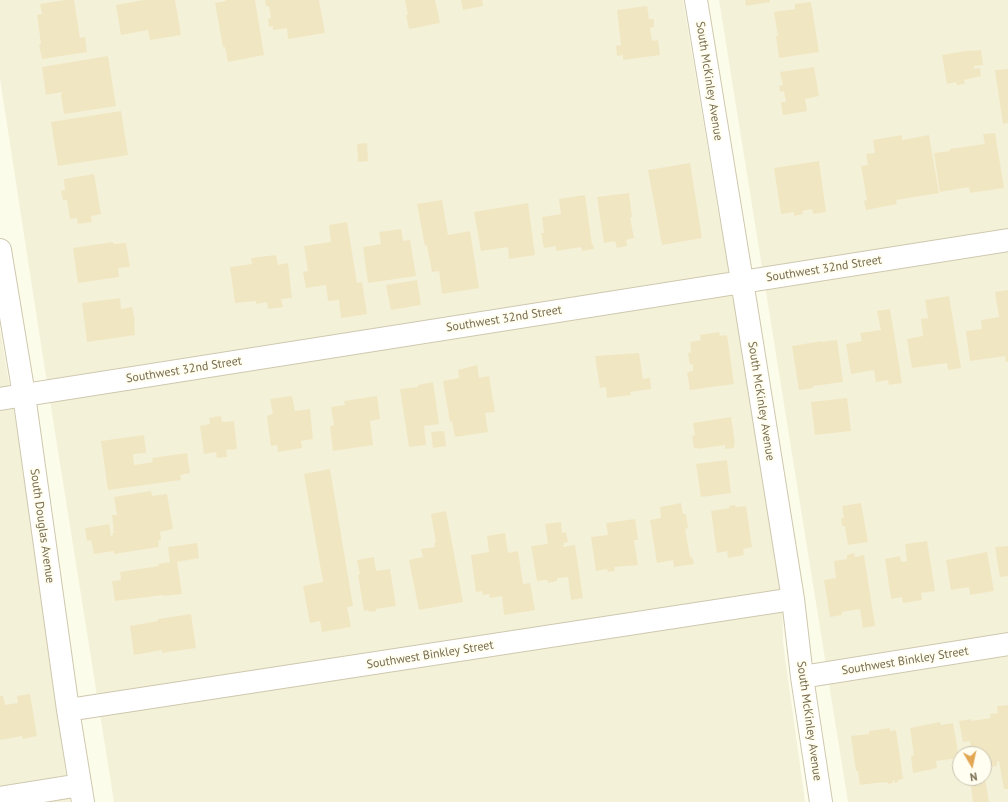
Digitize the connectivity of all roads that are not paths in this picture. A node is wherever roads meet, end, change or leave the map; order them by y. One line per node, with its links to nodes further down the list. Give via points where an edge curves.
1 (696, 0): 4 (street, South McKinley Avenue)
2 (1008, 240): 4 (street, Southwest 32nd Street)
3 (0, 250): 5 (street, South Douglas Avenue)
4 (742, 281): 5 (street, Southwest 32nd Street); 7 (street, South McKinley Avenue)
5 (24, 395): 6 (street, Southwest 32nd Street); 10 (street, South Douglas Avenue)
6 (0, 399)
7 (793, 599): 9 (street, South McKinley Avenue); 10 (street, Southwest Binkley Street)
8 (1008, 644): 9 (street, Southwest Binkley Street)
9 (802, 677): 13 (street, South McKinley Avenue)
10 (68, 710): 11 (street, South Douglas Avenue)
11 (81, 794): 12 (street)
12 (0, 798)
13 (821, 802)

